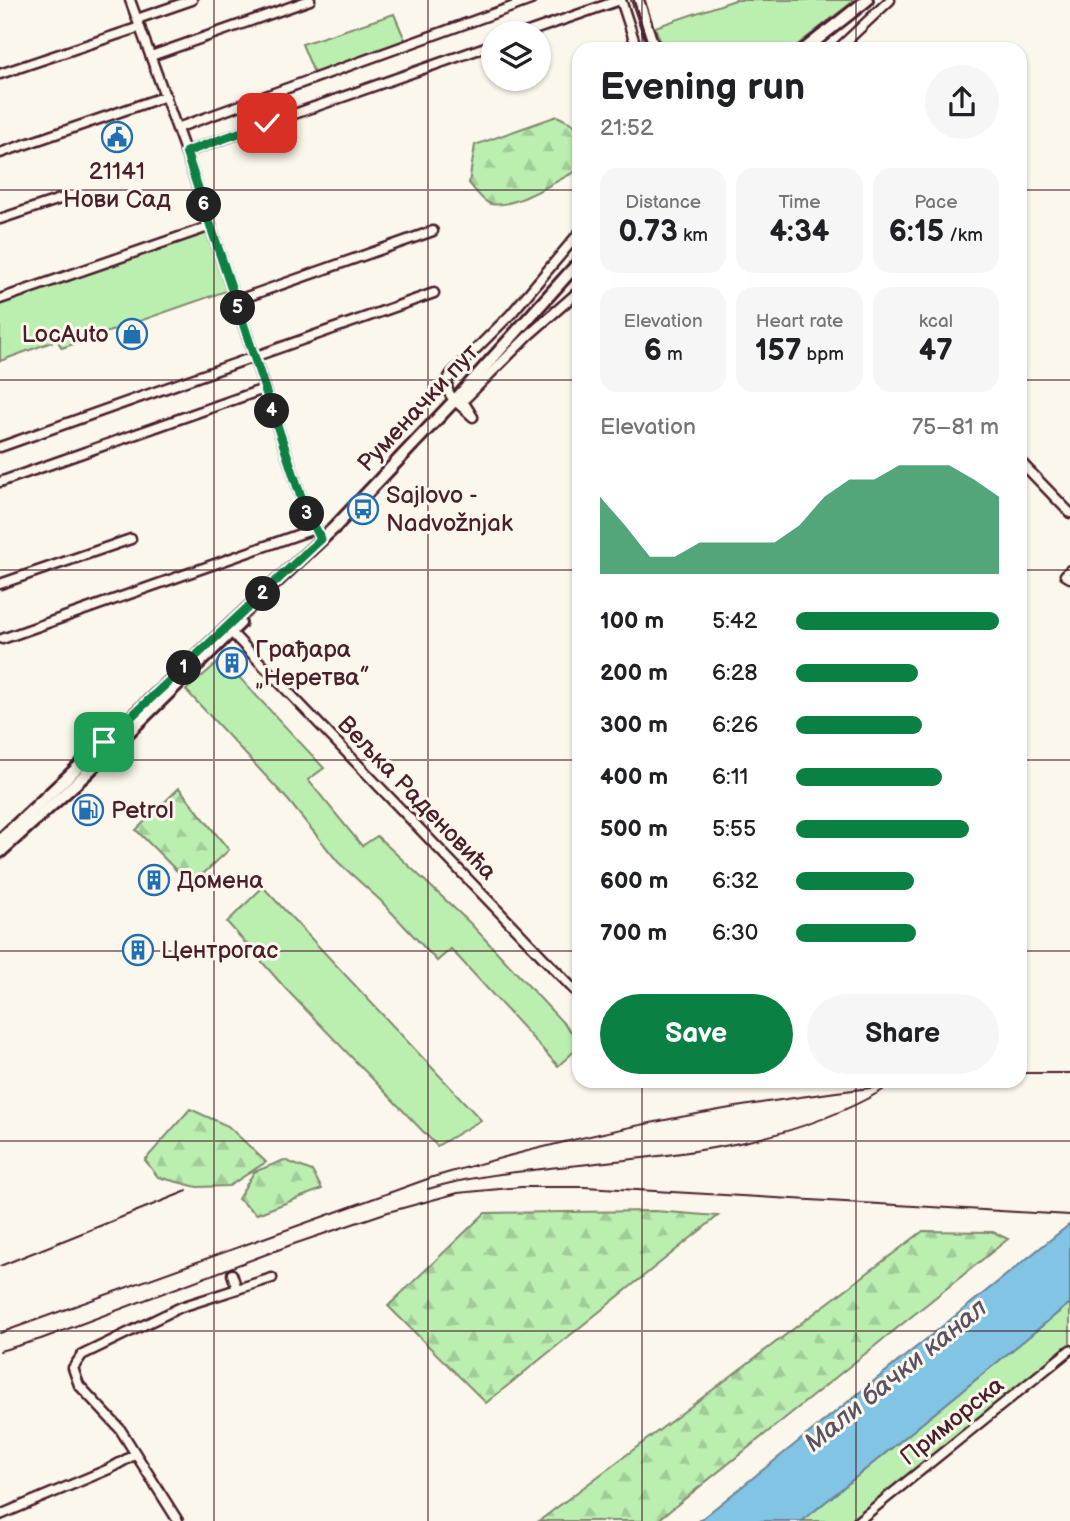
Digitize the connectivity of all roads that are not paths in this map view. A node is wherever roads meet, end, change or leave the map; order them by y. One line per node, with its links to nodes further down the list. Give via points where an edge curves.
1 (130, 0): 9 (street)
2 (192, 0): 9 (street)
3 (310, 0): 16 (street)
4 (531, 0): 19 (street)
5 (620, 0): 10 (street); 11 (street)
6 (639, 0): 12 (street)
7 (867, 0): 13 (main road)
8 (890, 0): 14 (street)
9 (138, 23): 16 (street); 17 (street)
10 (551, 24)
11 (635, 42)
12 (653, 42)
13 (814, 42)
14 (845, 42)
15 (481, 49): 20 (street)
16 (151, 56): 18 (street)
17 (0, 74)
18 (166, 96): 19 (street); 21 (street)
19 (177, 128): 20 (street)
20 (186, 152): 24 (street)
21 (0, 153)
22 (63, 198): 23 (street)
23 (0, 219)
24 (211, 226): 30 (street); 31 (street)
25 (433, 231): 31 (street)
26 (572, 241): 34 (street, via 511,314 451,373 446,388)
27 (572, 270): 34 (main road, Руменачки пут)
28 (434, 293): 32 (street)
29 (572, 297): 34 (street, via 463,401 473,417)
30 (0, 299)
31 (235, 301): 32 (street)
32 (253, 356): 33 (street); 35 (street)
33 (264, 389): 37 (street); 39 (street)
34 (455, 400): 41 (main road, Руменачки пут)
35 (0, 447)
36 (1027, 467): 38 (street)
37 (0, 482)
38 (1070, 513)
39 (314, 529): 41 (street); 46 (street)
40 (131, 539): 44 (street)
41 (321, 539): 45 (main road, Руменачки пут)
42 (1070, 570): 43 (street, via 1065,575)
43 (1070, 578)
44 (0, 584)
45 (229, 630): 47 (main road, Руменачки пут); 50 (street, Вељка Раденовића)
46 (2, 639)
47 (203, 656): 48 (main road, Руменачки пут); 49 (main road, Руменачки пут)
48 (0, 840)
49 (0, 852)
50 (572, 988)
51 (232, 1274): 53 (street)
52 (272, 1278): 53 (street)
53 (237, 1289): 55 (street, via 181,1307 82,1355 73,1368 79,1385 120,1429)
54 (1070, 1350): 58 (street, Приморска)
55 (134, 1455): 56 (street); 57 (street)
56 (0, 1515)
57 (178, 1521)
58 (858, 1521)

